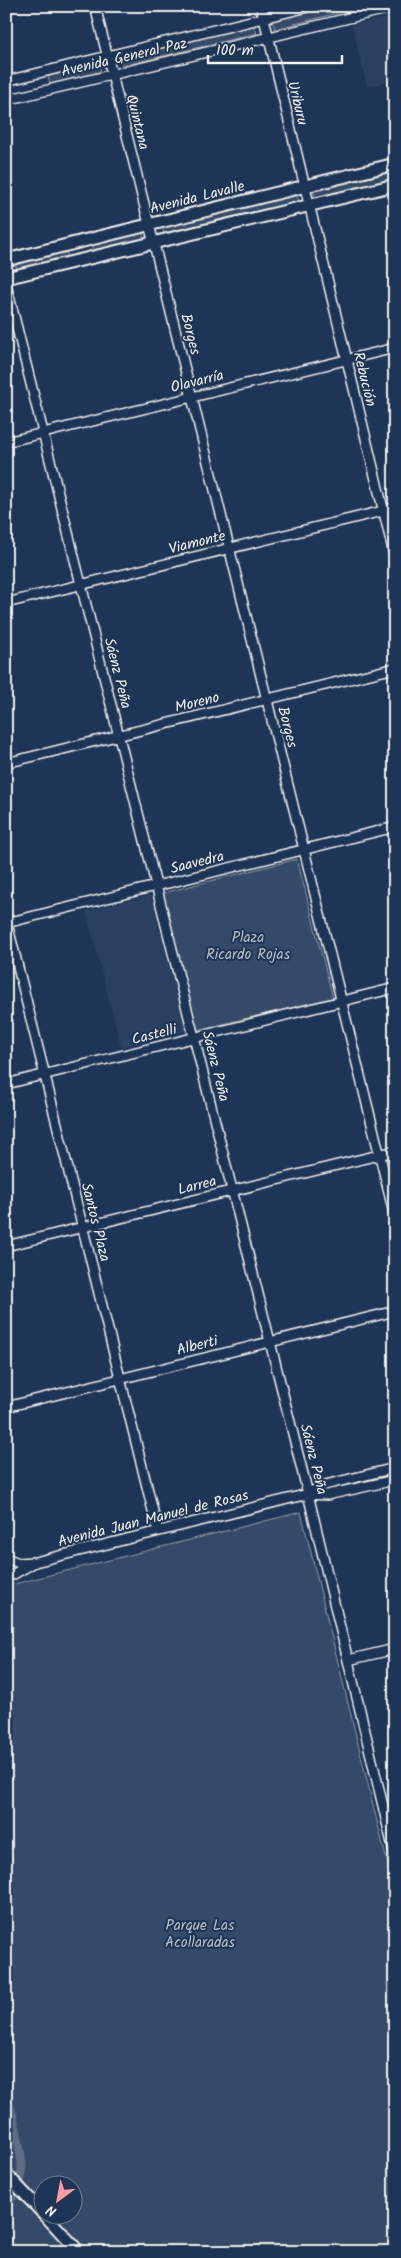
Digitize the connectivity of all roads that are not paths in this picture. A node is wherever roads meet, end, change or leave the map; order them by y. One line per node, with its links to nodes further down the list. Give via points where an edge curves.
1 (95, 6): 7 (street, Quintana)
2 (261, 6): 5 (street, Uriburu)
3 (312, 6): 5 (street, Avenida General Paz)
4 (395, 7): 6 (street, Avenida General Paz)
5 (264, 18): 6 (street, Uriburu); 7 (street, Avenida General Paz)
6 (268, 37): 8 (street, Avenida General Paz); 13 (street, Uriburu)
7 (108, 56): 8 (street, Quintana); 9 (street, Avenida General Paz)
8 (112, 74): 10 (street, Avenida General Paz); 15 (street, Quintana)
9 (6, 81)
10 (6, 100)
11 (395, 164): 13 (main road, Avenida Lavalle)
12 (395, 185): 14 (main road)
13 (304, 186): 14 (street, Uriburu); 15 (main road, Avenida Lavalle)
14 (309, 206): 16 (main road); 21 (street, Rebución)
15 (149, 224): 16 (street, Quintana); 17 (main road, Avenida Lavalle)
16 (155, 243): 18 (main road); 22 (street, Borges)
17 (6, 260)
18 (6, 278)
19 (6, 284): 23 (street, Sáenz Peña)
20 (395, 348): 21 (street, Olavarría)
21 (347, 360): 22 (street, Olavarría); 26 (street, Rebución)
22 (193, 396): 23 (street, Olavarría); 27 (street, Borges)
23 (44, 433): 24 (street, Olavarría); 29 (street, Sáenz Peña)
24 (6, 442)
25 (395, 508): 26 (street, Viamonte)
26 (383, 511): 27 (street, Viamonte); 28 (street, Rebución)
27 (230, 548): 29 (street, Viamonte); 32 (street, Borges)
28 (395, 558)
29 (81, 585): 30 (street, Viamonte); 33 (street, Sáenz Peña)
30 (6, 603)
31 (395, 668): 32 (street, Moreno)
32 (267, 699): 33 (street, Moreno); 36 (street, Borges)
33 (119, 736): 34 (street, Moreno); 37 (street, Sáenz Peña)
34 (6, 764)
35 (395, 827): 36 (street, Saavedra)
36 (304, 849): 37 (street, Saavedra); 40 (street, Borges)
37 (157, 886): 38 (street, Saavedra); 41 (street, Sáenz Peña)
38 (7, 921): 42 (street, Santos Plaza)
39 (395, 988): 40 (street, Castelli)
40 (342, 1001): 41 (street, Castelli); 45 (street, Borges)
41 (195, 1038): 42 (street, Castelli); 46 (street, Sáenz Peña)
42 (45, 1074): 43 (street, Castelli); 48 (street, Santos Plaza)
43 (6, 1084)
44 (395, 1151): 45 (street, Larrea)
45 (379, 1154): 46 (street, Larrea); 47 (street, Borges)
46 (233, 1191): 48 (street, Larrea); 51 (street, Sáenz Peña)
47 (395, 1217)
48 (83, 1227): 49 (street, Larrea); 52 (street, Santos Plaza)
49 (6, 1246)
50 (395, 1311): 51 (street, Alberti)
51 (270, 1342): 52 (street, Alberti); 56 (street, Sáenz Peña)
52 (121, 1378): 53 (street, Alberti); 57 (street, Santos Plaza)
53 (6, 1407)
54 (395, 1468): 56 (street, Avenida Juan Manuel de Rosas, via 321,1486)
55 (395, 1480): 56 (street, Avenida Juan Manuel de Rosas, via 327,1495)
56 (308, 1494): 57 (street, Avenida Juan Manuel de Rosas); 62 (street, Sáenz Peña)
57 (158, 1531): 59 (street, Avenida Juan Manuel de Rosas)
58 (6, 1558): 59 (street, via 19,1563)
59 (35, 1562): 60 (street, Avenida Juan Manuel de Rosas)
60 (6, 1576)
61 (395, 1649): 62 (street)
62 (348, 1660): 64 (street, Sáenz Peña)
63 (395, 1812): 64 (street)
64 (385, 1814): 65 (street, Sáenz Peña)
65 (395, 1856)
66 (9, 2176): 67 (main road)
67 (32, 2200)
68 (55, 2226): 69 (main road)
69 (80, 2252)

